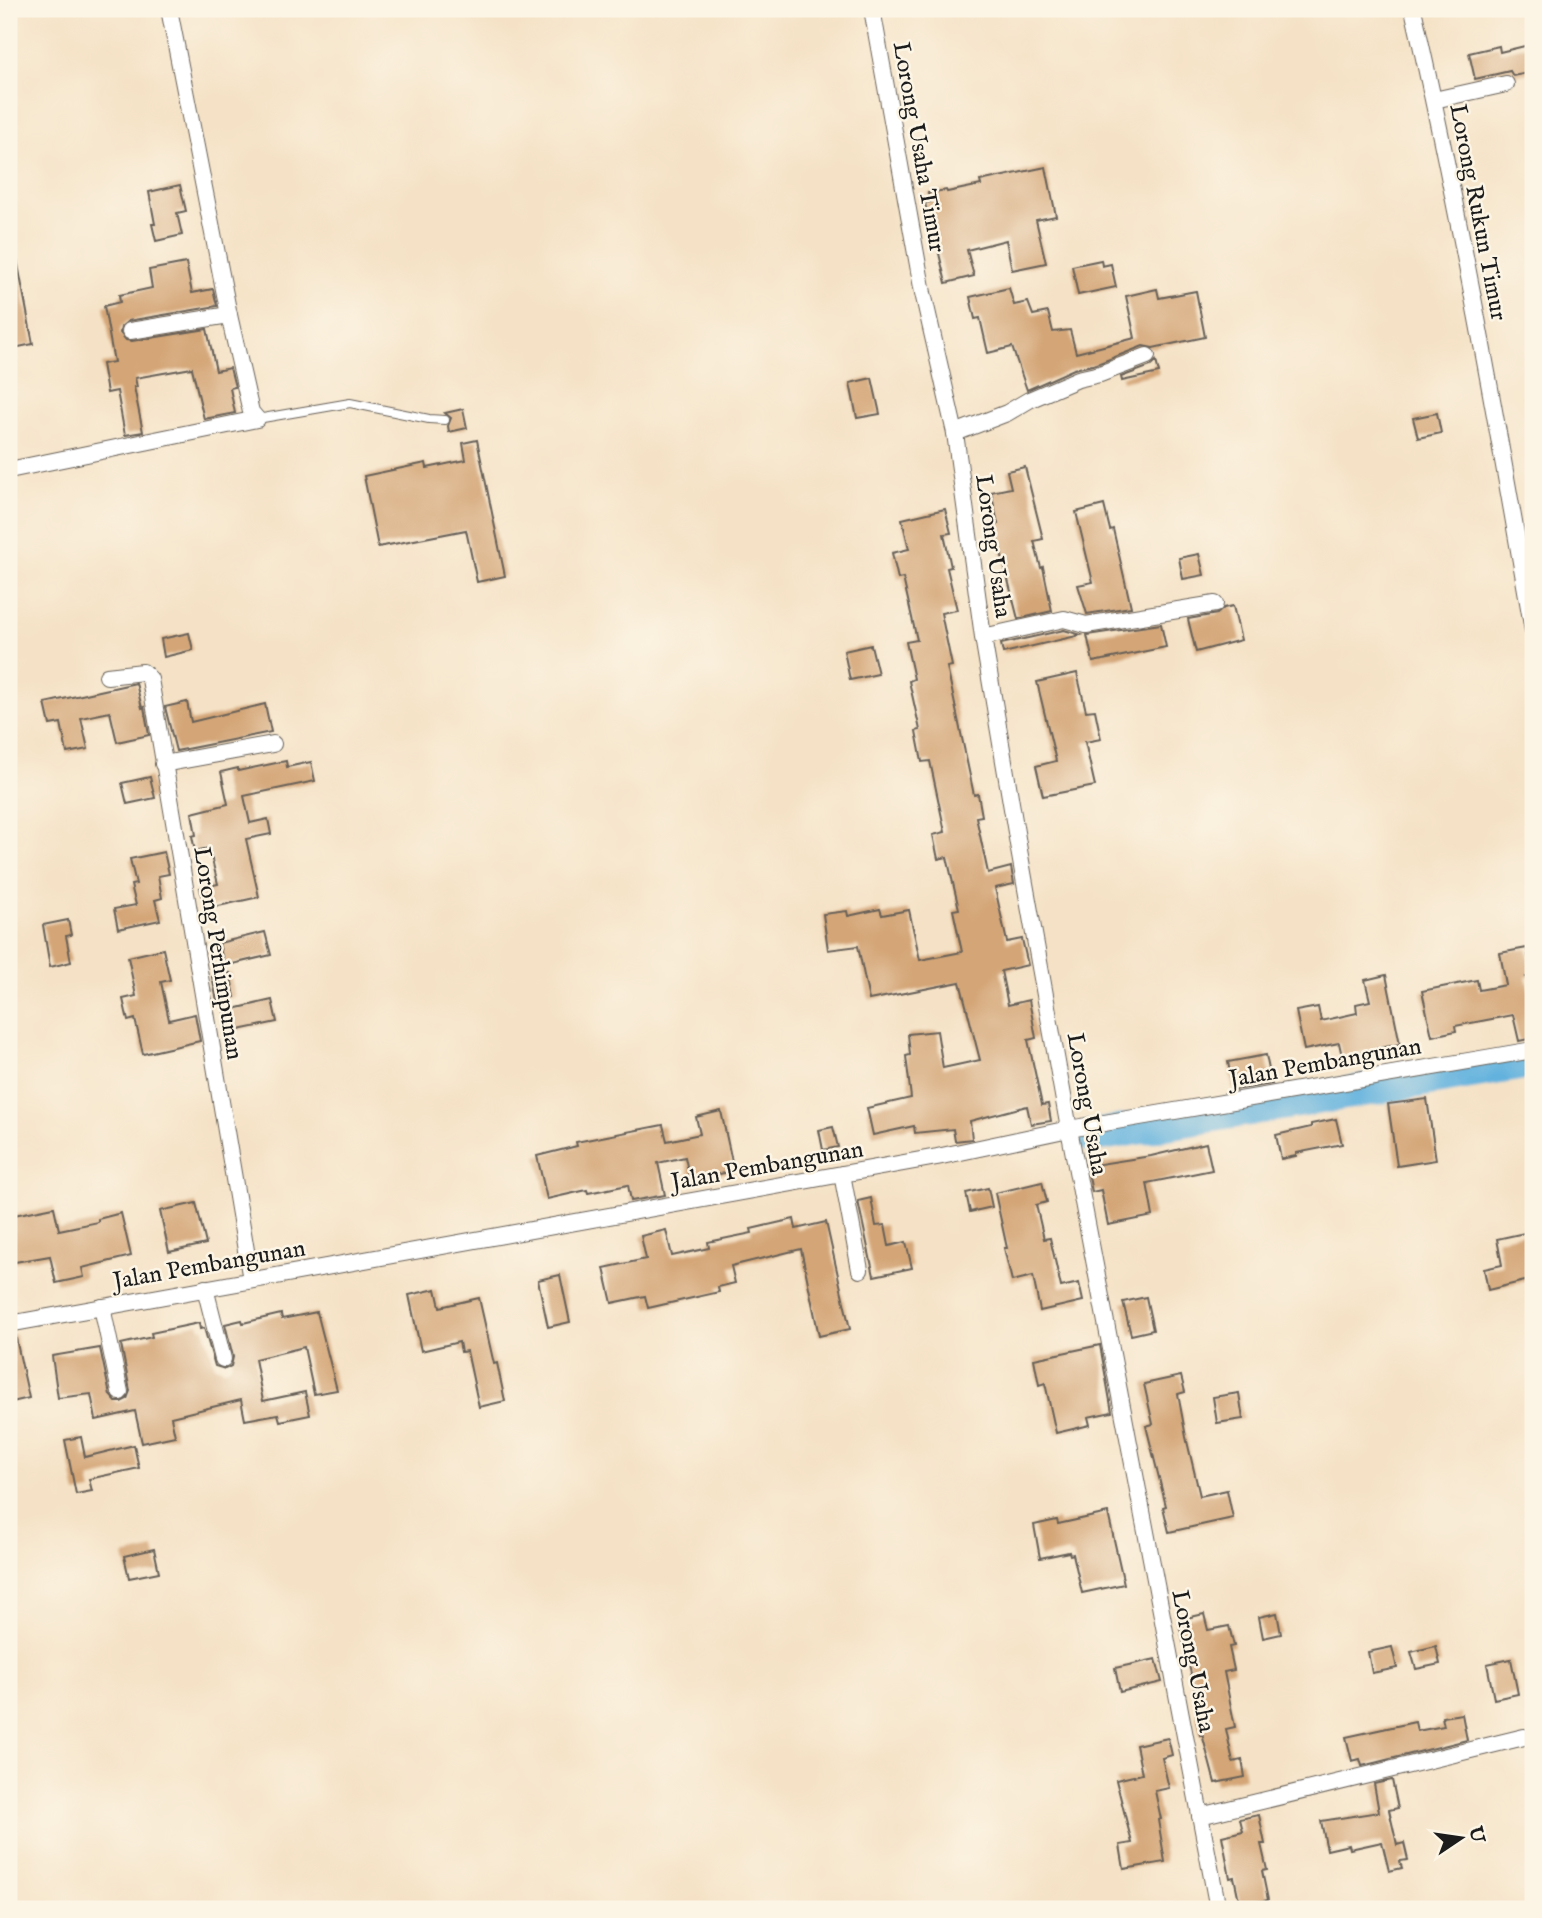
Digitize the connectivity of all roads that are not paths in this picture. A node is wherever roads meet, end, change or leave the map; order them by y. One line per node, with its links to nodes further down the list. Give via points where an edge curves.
1 (169, 9): 7 (street)
2 (872, 9): 6 (street, Lorong Usaha Timur)
3 (1413, 9): 5 (street, Lorong Rukun Timur)
4 (1506, 83): 5 (street)
5 (1434, 100): 15 (street, Lorong Rukun Timur)
6 (924, 299): 12 (street, Lorong Usaha)
7 (229, 315): 8 (street); 10 (street, via 251,412)
8 (130, 331)
9 (1147, 356): 12 (street, via 1078,379)
10 (257, 419): 11 (lane, via 349,403); 13 (street)
11 (445, 420)
12 (955, 433): 16 (street, Lorong Usaha)
13 (9, 470)
14 (1215, 604): 16 (street, via 1086,625 1064,619)
15 (1533, 631)
16 (984, 637): 21 (street, Lorong Usaha)
17 (107, 676): 19 (street, Lorong Perhimpunan, via 144,672 148,676)
18 (273, 744): 19 (street)
19 (163, 764): 24 (street, Lorong Perhimpunan)
20 (1533, 1050): 21 (street, Jalan Pembangunan)
21 (1069, 1129): 22 (street, Jalan Pembangunan); 31 (street, Lorong Usaha)
22 (842, 1174): 23 (street); 24 (street, Jalan Pembangunan)
23 (860, 1270)
24 (251, 1280): 25 (street, Jalan Pembangunan)
25 (205, 1288): 26 (street, Jalan Pembangunan); 28 (street)
26 (102, 1307): 27 (street, Jalan Pembangunan); 29 (street)
27 (9, 1324)
28 (223, 1359)
29 (120, 1392)
30 (1524, 1737): 31 (street)
31 (1200, 1816): 32 (street, Lorong Usaha)
32 (1218, 1909)

